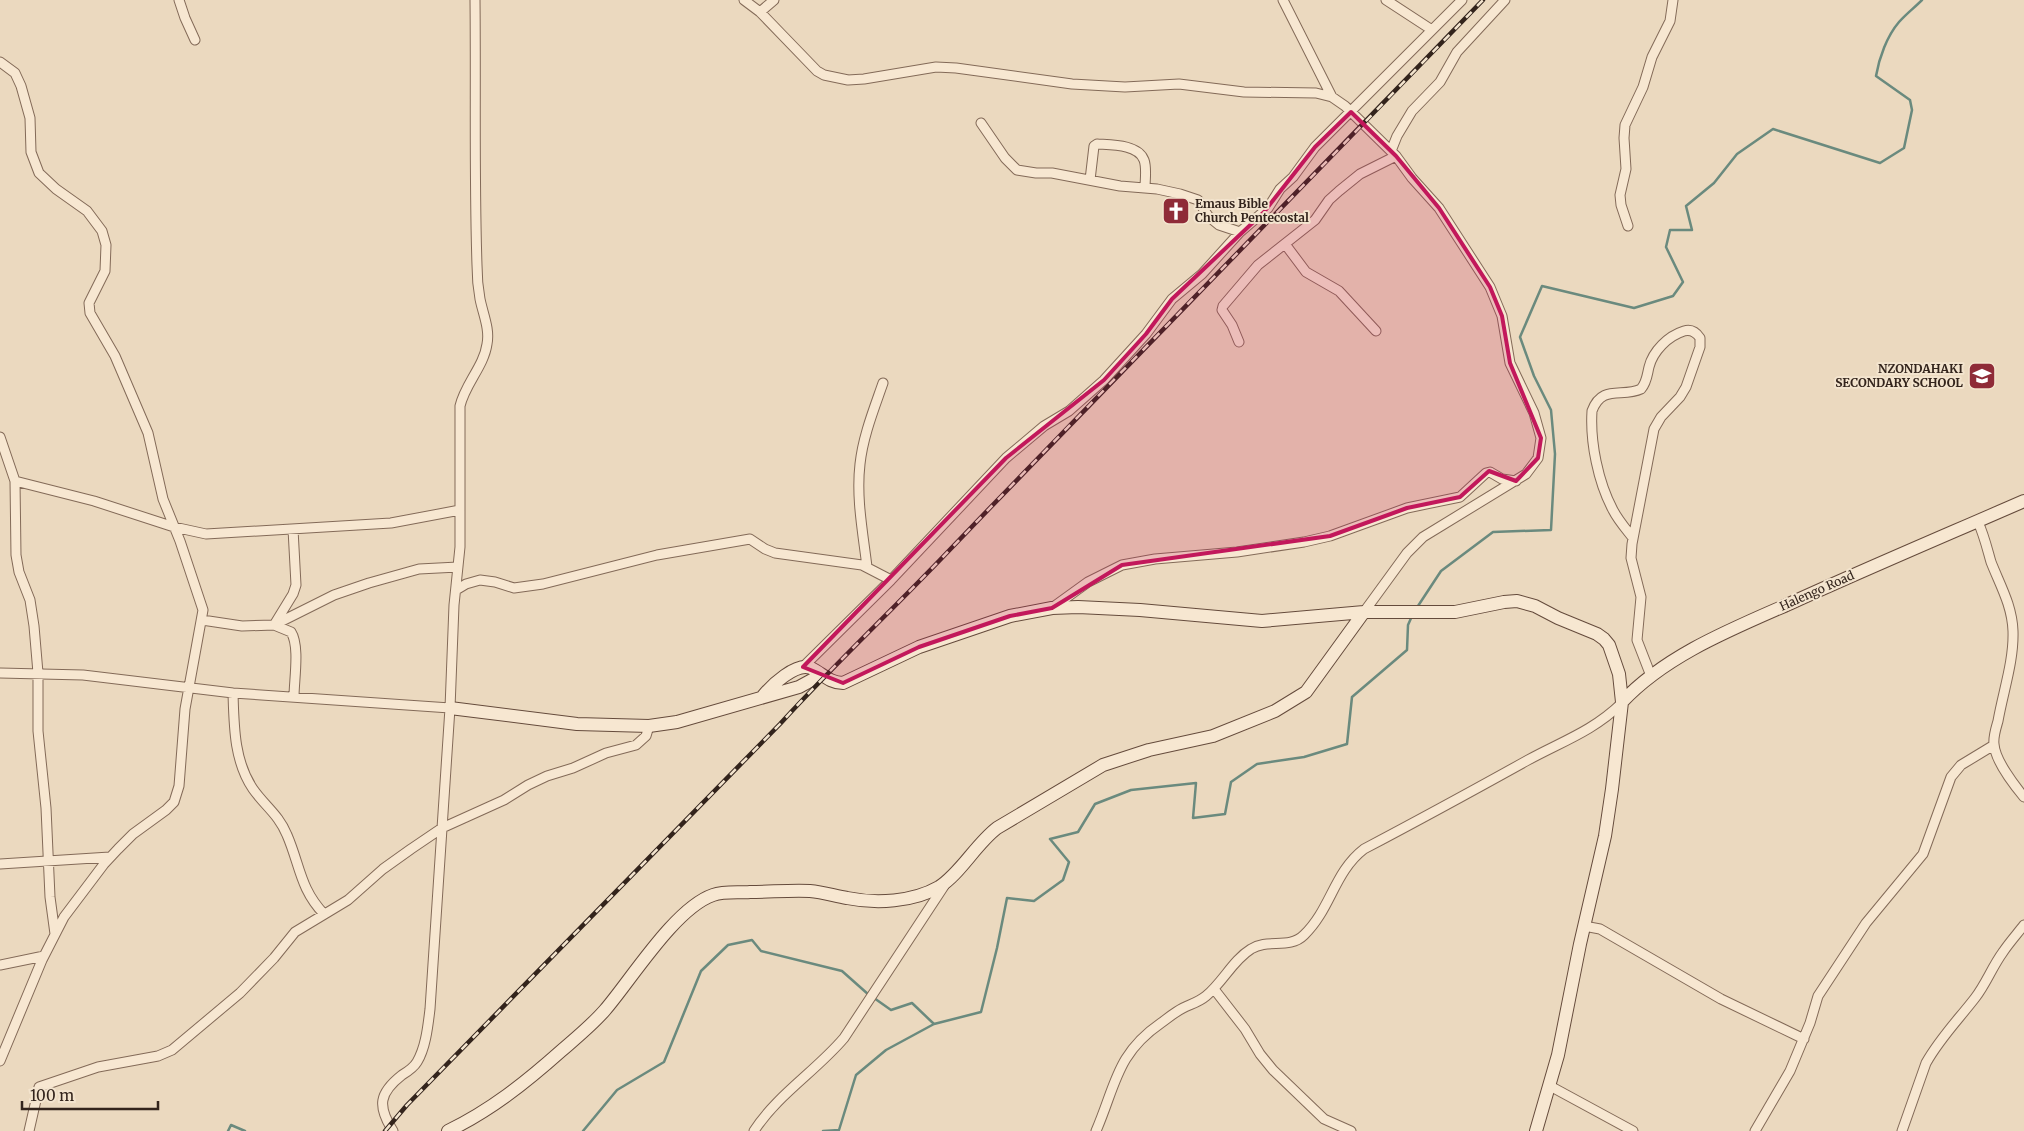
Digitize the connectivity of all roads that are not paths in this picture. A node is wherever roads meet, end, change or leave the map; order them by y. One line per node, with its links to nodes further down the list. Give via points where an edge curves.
1 (180, 0): 12 (street)
2 (475, 0): 30 (street, via 477,264 488,342 460,406)
3 (744, 0): 10 (street)
4 (774, 0): 10 (street)
5 (1283, 0): 14 (street)
6 (1386, 0): 11 (street)
7 (1462, 0): 11 (street)
8 (1505, 0): 17 (street, via 1456,52 1440,82 1412,111 1397,136)
9 (1673, 0): 20 (street, via 1670,21 1625,125 1626,169 1620,195)
10 (760, 12): 14 (street, via 807,62 824,75 836,78 864,79 936,67 1072,84 1125,87 1179,84 1244,92 1316,93)
11 (1432, 30): 15 (street)
12 (195, 40)
13 (0, 62): 32 (street, via 15,73 21,86 30,118 32,159 39,173 87,212 102,231 106,245 104,271 89,303 90,313 115,356 140,414)
14 (1332, 98): 15 (street)
15 (1351, 112): 17 (street); 21 (street, via 1315,147 1264,212)
16 (981, 123): 18 (street, via 1017,170)
17 (1394, 154): 22 (street, via 1350,182 1329,200 1315,220); 28 (street, via 1447,219 1500,307 1510,363 1534,412 1541,438 1532,467)
18 (1090, 180): 19 (street); 19 (street, via 1094,146 1118,146 1134,150 1144,160)
19 (1145, 188): 21 (street, via 1190,196 1198,200 1208,216 1219,225)
20 (1628, 226)
21 (1240, 232): 37 (street, via 1202,274 1172,299 1146,334 1104,380 1006,458)
22 (1285, 244): 23 (street, via 1306,272 1339,291); 24 (street, via 1258,265 1222,308)
23 (1376, 331)
24 (1239, 342)
25 (883, 383): 36 (street, via 860,463 860,502)
26 (0, 437): 27 (street)
27 (15, 481): 32 (street, via 94,501); 45 (street, via 16,555 32,612)
28 (1516, 481): 39 (street, via 1486,473 1460,497 1408,508 1346,531 1304,542 1122,565 1088,582); 40 (street, via 1423,537 1407,553)
29 (2024, 501): 31 (street, Halengo Road)
30 (460, 510): 33 (street, via 408,521); 35 (street)
31 (1978, 522): 47 (street, Halengo Road, via 1764,615 1687,652); 55 (street, via 2012,616 2011,661)
32 (174, 527): 33 (street, via 206,534); 41 (street, via 201,601)
33 (293, 529): 42 (street, via 296,585)
34 (1633, 538): 34 (street, via 1606,496 1592,429 1592,411 1602,396 1641,389 1656,352 1678,333 1693,331 1700,338 1700,347 1686,387 1654,429); 47 (street, via 1631,558 1641,597 1637,640)
35 (458, 567): 38 (street); 42 (street, via 419,569 369,583 334,595)
36 (867, 567): 37 (street); 38 (street, via 774,553 750,539 665,553 543,584 514,588 480,580)
37 (892, 580): 43 (street)
38 (456, 590): 53 (street)
39 (1052, 608): 40 (street, via 1140,610 1262,621); 46 (street, via 1010,616 918,647 846,682 835,682)
40 (1370, 612): 52 (street, via 1455,612 1510,601 1526,602 1604,639 1619,674); 61 (street, via 1306,692 1294,701 1213,736 1128,756 1087,773 985,837)
41 (202, 620): 42 (street, via 242,626); 48 (street)
42 (274, 625): 51 (street, via 288,630 294,638)
43 (803, 667): 46 (street); 50 (street, via 782,678)
44 (0, 673): 45 (street)
45 (38, 673): 48 (street); 59 (street, via 38,731)
46 (821, 675): 50 (street, via 799,687)
47 (1651, 676): 52 (street, Halengo Road)
48 (189, 688): 49 (street); 58 (street, via 180,786 174,802)
49 (233, 693): 51 (street); 62 (street, via 235,733 242,767 254,790 283,826 309,896)
50 (763, 696): 54 (street, via 677,722)
51 (294, 697): 53 (street)
52 (1622, 702): 64 (street, via 1605,836); 68 (street, via 1608,717 1586,731 1364,849 1340,875 1326,907 1304,935 1288,944 1263,944 1251,949)
53 (450, 708): 54 (street, via 577,724); 57 (street)
54 (649, 726): 57 (street, via 646,736 636,745 546,776 504,800)
55 (1994, 745): 56 (street, via 2002,765); 69 (street, via 1957,768 1951,777 1923,854 1875,911 1830,977 1818,996)
56 (2024, 797)
57 (442, 828): 62 (street, via 383,869 348,900); 73 (street, via 427,1029 417,1062 387,1088 382,1100 384,1118)
58 (110, 857): 59 (street); 65 (street, via 76,900)
59 (48, 860): 60 (street); 65 (street)
60 (0, 864)
61 (946, 882): 74 (street, via 927,893 898,900 862,900 810,891 712,895 678,921 605,1010 571,1042 502,1101); 75 (street, via 844,1038 828,1057 773,1106)
62 (324, 914): 72 (street, via 295,932 240,994 172,1050 158,1056 98,1067 39,1087)
63 (2024, 925): 81 (street, via 1975,998 1941,1037 1926,1063)
64 (1584, 926): 69 (street, via 1616,937 1721,999); 71 (street)
65 (55, 934): 66 (street)
66 (44, 956): 67 (street); 70 (street)
67 (0, 965)
68 (1214, 989): 76 (street, via 1160,1023 1134,1046 1120,1068); 77 (street, via 1273,1070 1324,1119)
69 (1804, 1039): 80 (street, via 1790,1071)
70 (0, 1061)
71 (1550, 1086): 78 (street); 79 (street)
72 (29, 1131)
73 (393, 1131)
74 (448, 1131)
75 (754, 1131)
76 (1096, 1131)
77 (1351, 1131)
78 (1536, 1131)
79 (1633, 1131)
80 (1755, 1131)
81 (1902, 1131)

